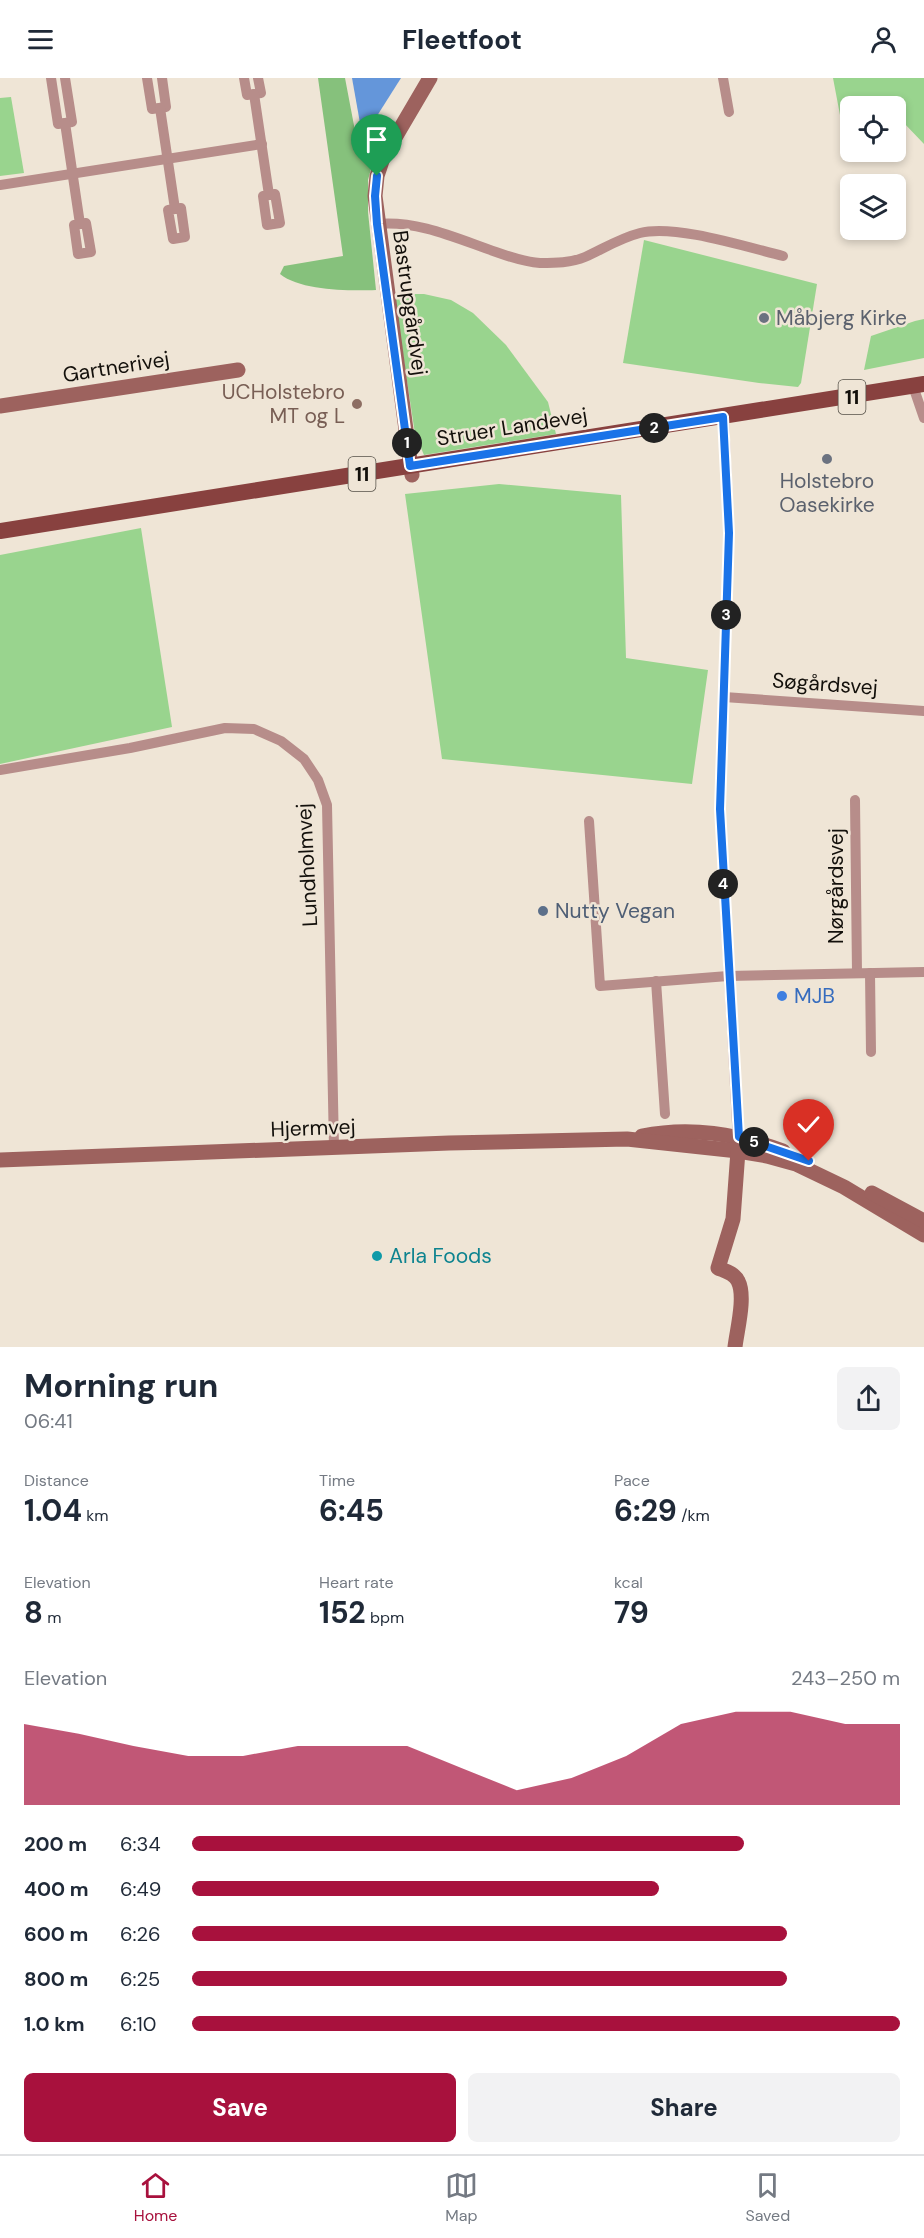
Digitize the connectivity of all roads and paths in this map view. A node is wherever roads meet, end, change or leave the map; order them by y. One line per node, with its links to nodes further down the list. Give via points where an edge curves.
1 (51, 78): 12 (street, via 58,124)
2 (65, 78): 12 (street, via 72,122)
3 (147, 78): 10 (street, via 152,109)
4 (162, 78): 10 (street, via 166,107)
5 (244, 78): 9 (street, via 247,95)
6 (258, 78): 9 (street, via 261,93)
7 (430, 78): 20 (street, Bastrupgårdvej, via 383,158 375,196)
8 (723, 78): 11 (street)
9 (254, 94): 13 (street)
10 (160, 108): 14 (street)
11 (729, 112)
12 (65, 123): 15 (street)
13 (262, 144): 14 (street); 17 (street)
14 (168, 159): 15 (street); 18 (street)
15 (73, 174): 16 (street); 19 (street)
16 (0, 185)
17 (269, 195)
18 (175, 209)
19 (80, 224)
20 (377, 224): 21 (street, via 411,224 538,263 584,258 640,233 659,231 681,232); 27 (street, Bastrupgårdvej)
21 (783, 256)
22 (238, 370): 24 (street, Gartnerivej)
23 (919, 390): 25 (street); 26 (main road, Struer Landevej / 11)
24 (0, 406)
25 (924, 418)
26 (724, 421): 27 (main road, Struer Landevej / 11); 30 (street, via 729,533)
27 (411, 470): 28 (main road, Struer Landevej / 11); 29 (main road, Struer Landevej / 11)
28 (0, 531)
29 (0, 539)
30 (724, 697): 31 (street, Søgårdsvej); 38 (street, via 720,809)
31 (924, 711)
32 (0, 770): 43 (street, Lundholmvej, via 225,728 254,729 281,741 304,759 318,780 327,805)
33 (855, 800): 36 (street, Nørgårdsvej)
34 (589, 820): 39 (street, Nørgårdsvej, via 600,986)
35 (924, 972): 37 (street, Nørgårdsvej)
36 (856, 973): 37 (street, Nørgårdsvej); 38 (street, Nørgårdsvej)
37 (870, 973): 40 (street)
38 (728, 976): 39 (street, Nørgårdsvej); 42 (street)
39 (656, 981): 41 (street)
40 (871, 1052)
41 (665, 1114)
42 (738, 1144): 43 (street, Hjermvej, via 627,1138); 45 (street, Hjermvej, via 817,1164); 46 (street, Hjermvej, via 796,1164 844,1187); 47 (street, via 733,1219 718,1268 732,1274 741,1291)
43 (334, 1148): 44 (street, Hjermvej)
44 (0, 1160)
45 (924, 1221)
46 (924, 1234)
47 (735, 1347)

